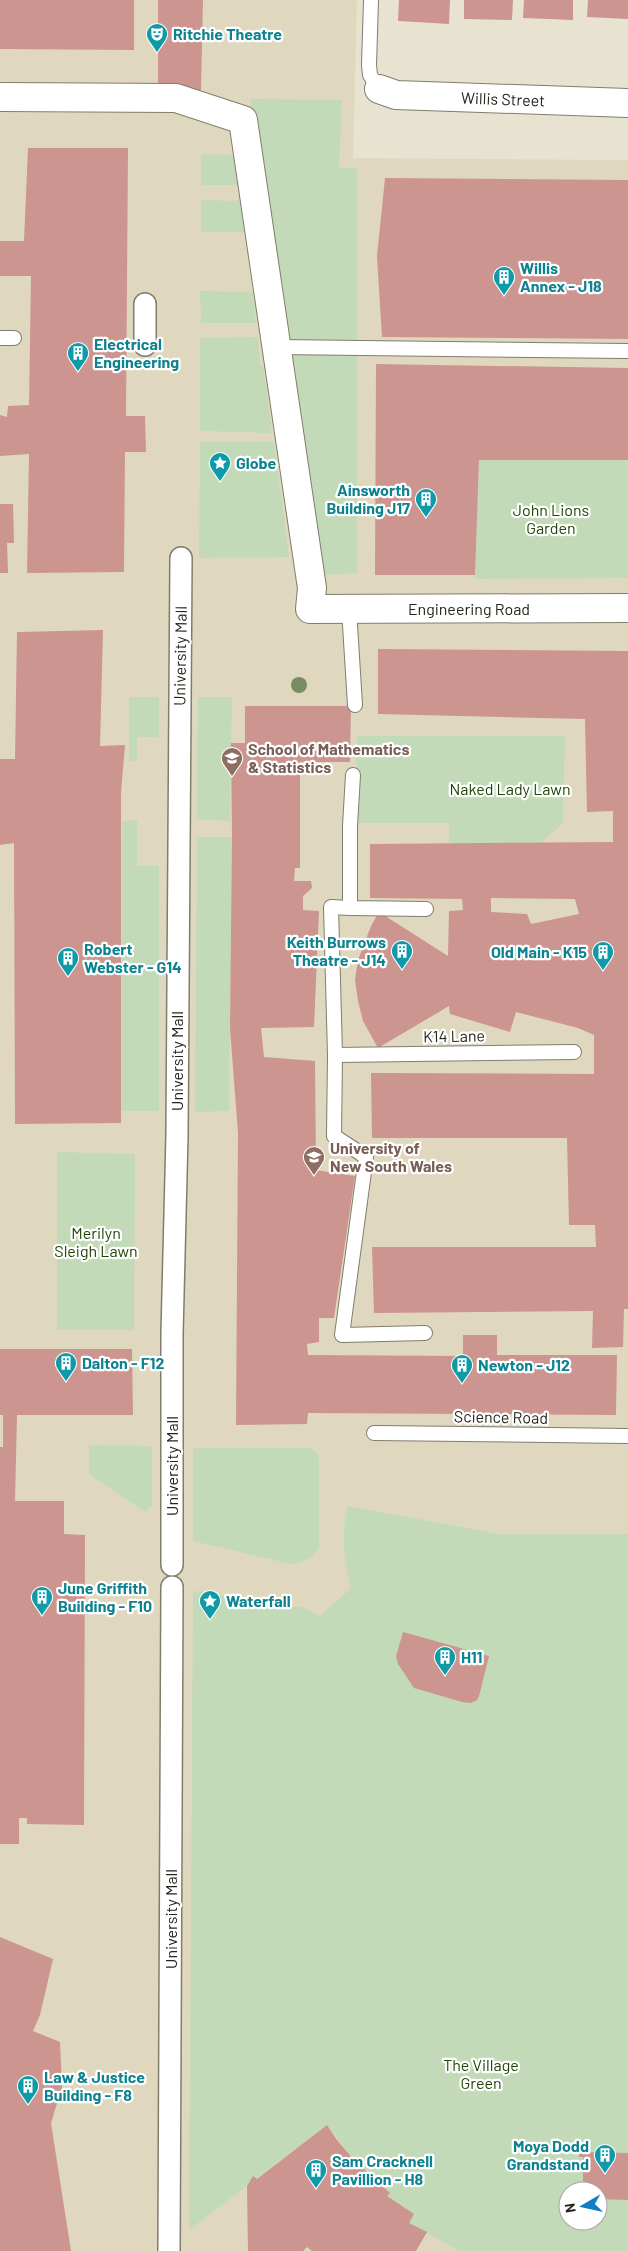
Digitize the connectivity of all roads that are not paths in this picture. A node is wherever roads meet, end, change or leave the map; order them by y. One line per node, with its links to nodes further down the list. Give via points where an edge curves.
1 (372, 0): 2 (lane, via 369,65 370,75)
2 (379, 89): 4 (street, Willis Street, via 396,95)
3 (0, 96): 7 (street, via 176,98 243,120)
4 (628, 103)
5 (145, 304): 6 (street)
6 (145, 344)
7 (277, 347): 8 (lane); 11 (street, Engineering Road, via 312,588 310,609)
8 (628, 351)
9 (181, 558): 21 (street, University Mall)
10 (628, 608): 11 (street, Engineering Road)
11 (349, 609): 12 (lane)
12 (355, 705)
13 (353, 775): 14 (lane)
14 (350, 908): 15 (lane); 17 (lane, via 331,907)
15 (426, 908)
16 (574, 1052): 17 (lane, K14 Lane)
17 (335, 1055): 18 (lane, via 334,1136 366,1157 342,1335)
18 (425, 1333)
19 (374, 1433): 20 (lane, Science Road)
20 (628, 1436)
21 (172, 1565)
22 (172, 1587): 23 (street, University Mall)
23 (169, 2251)

